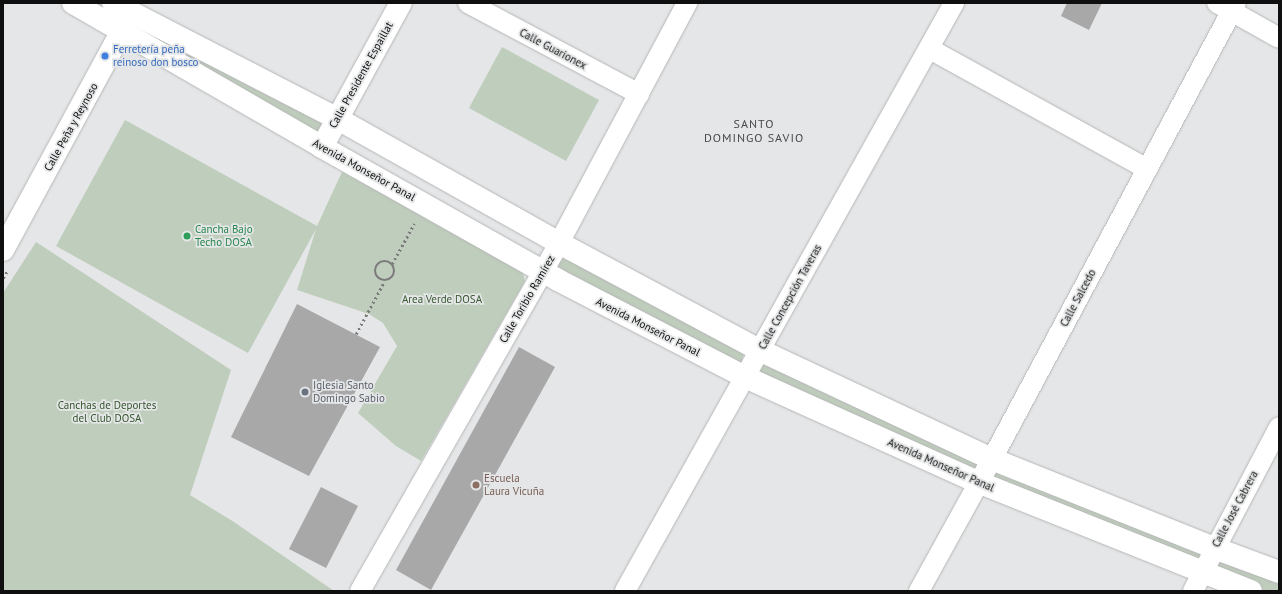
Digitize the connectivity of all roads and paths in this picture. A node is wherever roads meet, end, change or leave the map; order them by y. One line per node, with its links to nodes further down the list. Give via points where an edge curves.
1 (73, 3): 7 (street, Avenida Monseñor Panal)
2 (401, 3): 11 (street, Calle Presidente Espaillat)
3 (468, 3): 10 (street, Calle Guarionex)
4 (687, 3): 10 (street, Calle Toribio Ramírez)
5 (954, 3): 9 (street, Calle Concepción Taveras)
6 (1228, 6): 8 (street); 13 (street, Calle Salcedo)
7 (126, 13): 11 (street, Avenida Monseñor Panal); 12 (street, Avenida Monseñor Panal); 15 (street, Calle Peña y Reynoso)
8 (1279, 38)
9 (930, 48): 13 (street); 20 (street, Calle Concepción Taveras)
10 (639, 94): 14 (street, Calle Toribio Ramírez)
11 (338, 119): 12 (street, Calle Presidente Espaillat); 14 (street, Avenida Monseñor Panal)
12 (322, 147): 16 (street, Avenida Monseñor Panal)
13 (1147, 169): 23 (street, Calle Salcedo)
14 (559, 243): 16 (street, Calle Toribio Ramírez); 20 (street, Avenida Monseñor Panal)
15 (7, 257): 17 (path)
16 (543, 271): 21 (street, Avenida Monseñor Panal); 28 (street, Calle Toribio Ramírez)
17 (3, 278)
18 (384, 282): 18 (path, via 391,280 395,271 392,264 387,261 376,267 376,277); 19 (path)
19 (356, 334)
20 (759, 350): 21 (street, Calle Concepción Taveras); 23 (street, Avenida Monseñor Panal)
21 (745, 377): 24 (street, Avenida Monseñor Panal); 29 (street, Calle Concepción Taveras)
22 (1279, 427): 25 (street, Calle José Cabrera)
23 (992, 459): 24 (street, Calle Salcedo); 25 (street, Avenida Monseñor Panal)
24 (978, 482): 26 (street, Avenida Monseñor Panal); 30 (street, Calle Salcedo)
25 (1214, 548): 26 (street, Calle José Cabrera); 27 (street, Avenida Monseñor Panal)
26 (1202, 572): 31 (street, Calle José Cabrera); 32 (street, Avenida Monseñor Panal)
27 (1279, 572)
28 (360, 591)
29 (624, 591)
30 (919, 591)
31 (1193, 591)
32 (1251, 591)

